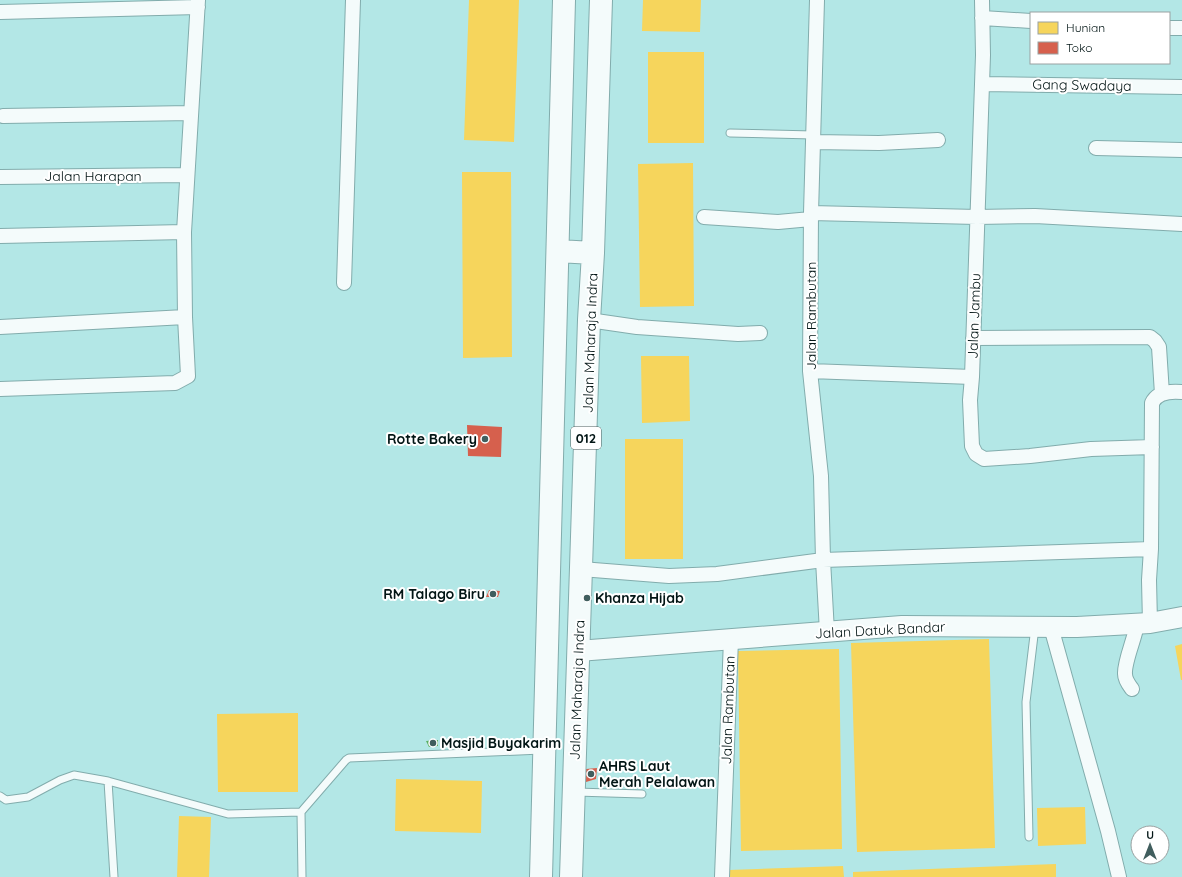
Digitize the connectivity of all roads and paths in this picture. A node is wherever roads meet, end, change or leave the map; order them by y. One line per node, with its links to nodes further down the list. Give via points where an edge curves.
1 (353, 0): 31 (street)
2 (564, 0): 29 (highway, 012)
3 (601, 0): 30 (highway, Jalan Maharaja Indra / 012)
4 (817, 0): 17 (street, Jalan Rambutan)
5 (982, 0): 8 (street, Jalan Jambu)
6 (198, 4): 7 (street); 14 (street)
7 (0, 12)
8 (982, 18): 9 (street); 12 (street, Jalan Jambu)
9 (1030, 21)
10 (1170, 28): 11 (street)
11 (1182, 28)
12 (982, 84): 13 (street, Gang Swadaya); 25 (street, Jalan Jambu)
13 (1182, 87)
14 (191, 113): 15 (street); 21 (street)
15 (3, 116)
16 (730, 133): 17 (lane)
17 (813, 138): 18 (street, via 879,143); 23 (street, Jalan Rambutan)
18 (938, 140)
19 (1096, 148): 20 (street)
20 (1182, 150)
21 (187, 175): 22 (street, Jalan Harapan); 27 (street)
22 (0, 176)
23 (811, 216): 24 (street, via 778,222); 25 (street); 37 (street, Jalan Rambutan)
24 (704, 217)
25 (977, 217): 26 (street, via 1035,216); 36 (street, Jalan Jambu)
26 (1182, 224)
27 (184, 232): 28 (street); 32 (street)
28 (0, 236)
29 (558, 251): 30 (highway); 53 (highway, 012)
30 (594, 253): 33 (highway, Jalan Maharaja Indra / 012)
31 (344, 283)
32 (185, 317): 34 (street); 39 (street, via 188,376 175,383)
33 (589, 320): 35 (street, via 667,329); 45 (highway, Jalan Maharaja Indra / 012)
34 (0, 327)
35 (760, 333)
36 (973, 338): 38 (street, Jalan Jambu); 41 (street, via 1150,337 1159,347)
37 (810, 370): 38 (street); 44 (street, Jalan Rambutan, via 821,476)
38 (972, 377): 42 (street, Jalan Jambu, via 972,446 976,454 984,459 1091,449)
39 (0, 389)
40 (1182, 392): 41 (street)
41 (1162, 394): 42 (street, via 1154,398 1152,403)
42 (1152, 447): 43 (street)
43 (1151, 548): 44 (street); 47 (street)
44 (823, 560): 45 (street, via 717,574 669,576); 49 (street, Jalan Rambutan)
45 (581, 569): 51 (highway, Jalan Maharaja Indra / 012)
46 (1182, 616): 47 (street, Jalan Datuk Bandar)
47 (1144, 623): 48 (street, Jalan Datuk Bandar); 52 (street, via 1135,637 1127,661 1125,674)
48 (1043, 627): 49 (street, Jalan Datuk Bandar, via 902,626); 59 (lane, via 1026,702); 65 (street, via 1108,830)
49 (827, 632): 50 (street, Jalan Datuk Bandar)
50 (731, 639): 51 (street, Jalan Datuk Bandar); 64 (street, Jalan Rambutan)
51 (578, 651): 55 (highway, Jalan Maharaja Indra / 012)
52 (1132, 689)
53 (544, 750): 58 (lane, via 349,758); 62 (highway, 012)
54 (108, 781): 57 (lane, via 74,775 28,796 6,800); 58 (lane, via 228,814); 60 (lane)
55 (573, 792): 56 (lane); 63 (highway, Jalan Maharaja Indra / 012)
56 (642, 794)
57 (0, 796)
58 (301, 812): 61 (lane)
59 (1029, 837)
60 (114, 877)
61 (302, 877)
62 (541, 877)
63 (571, 877)
64 (722, 877)
65 (1119, 877)

